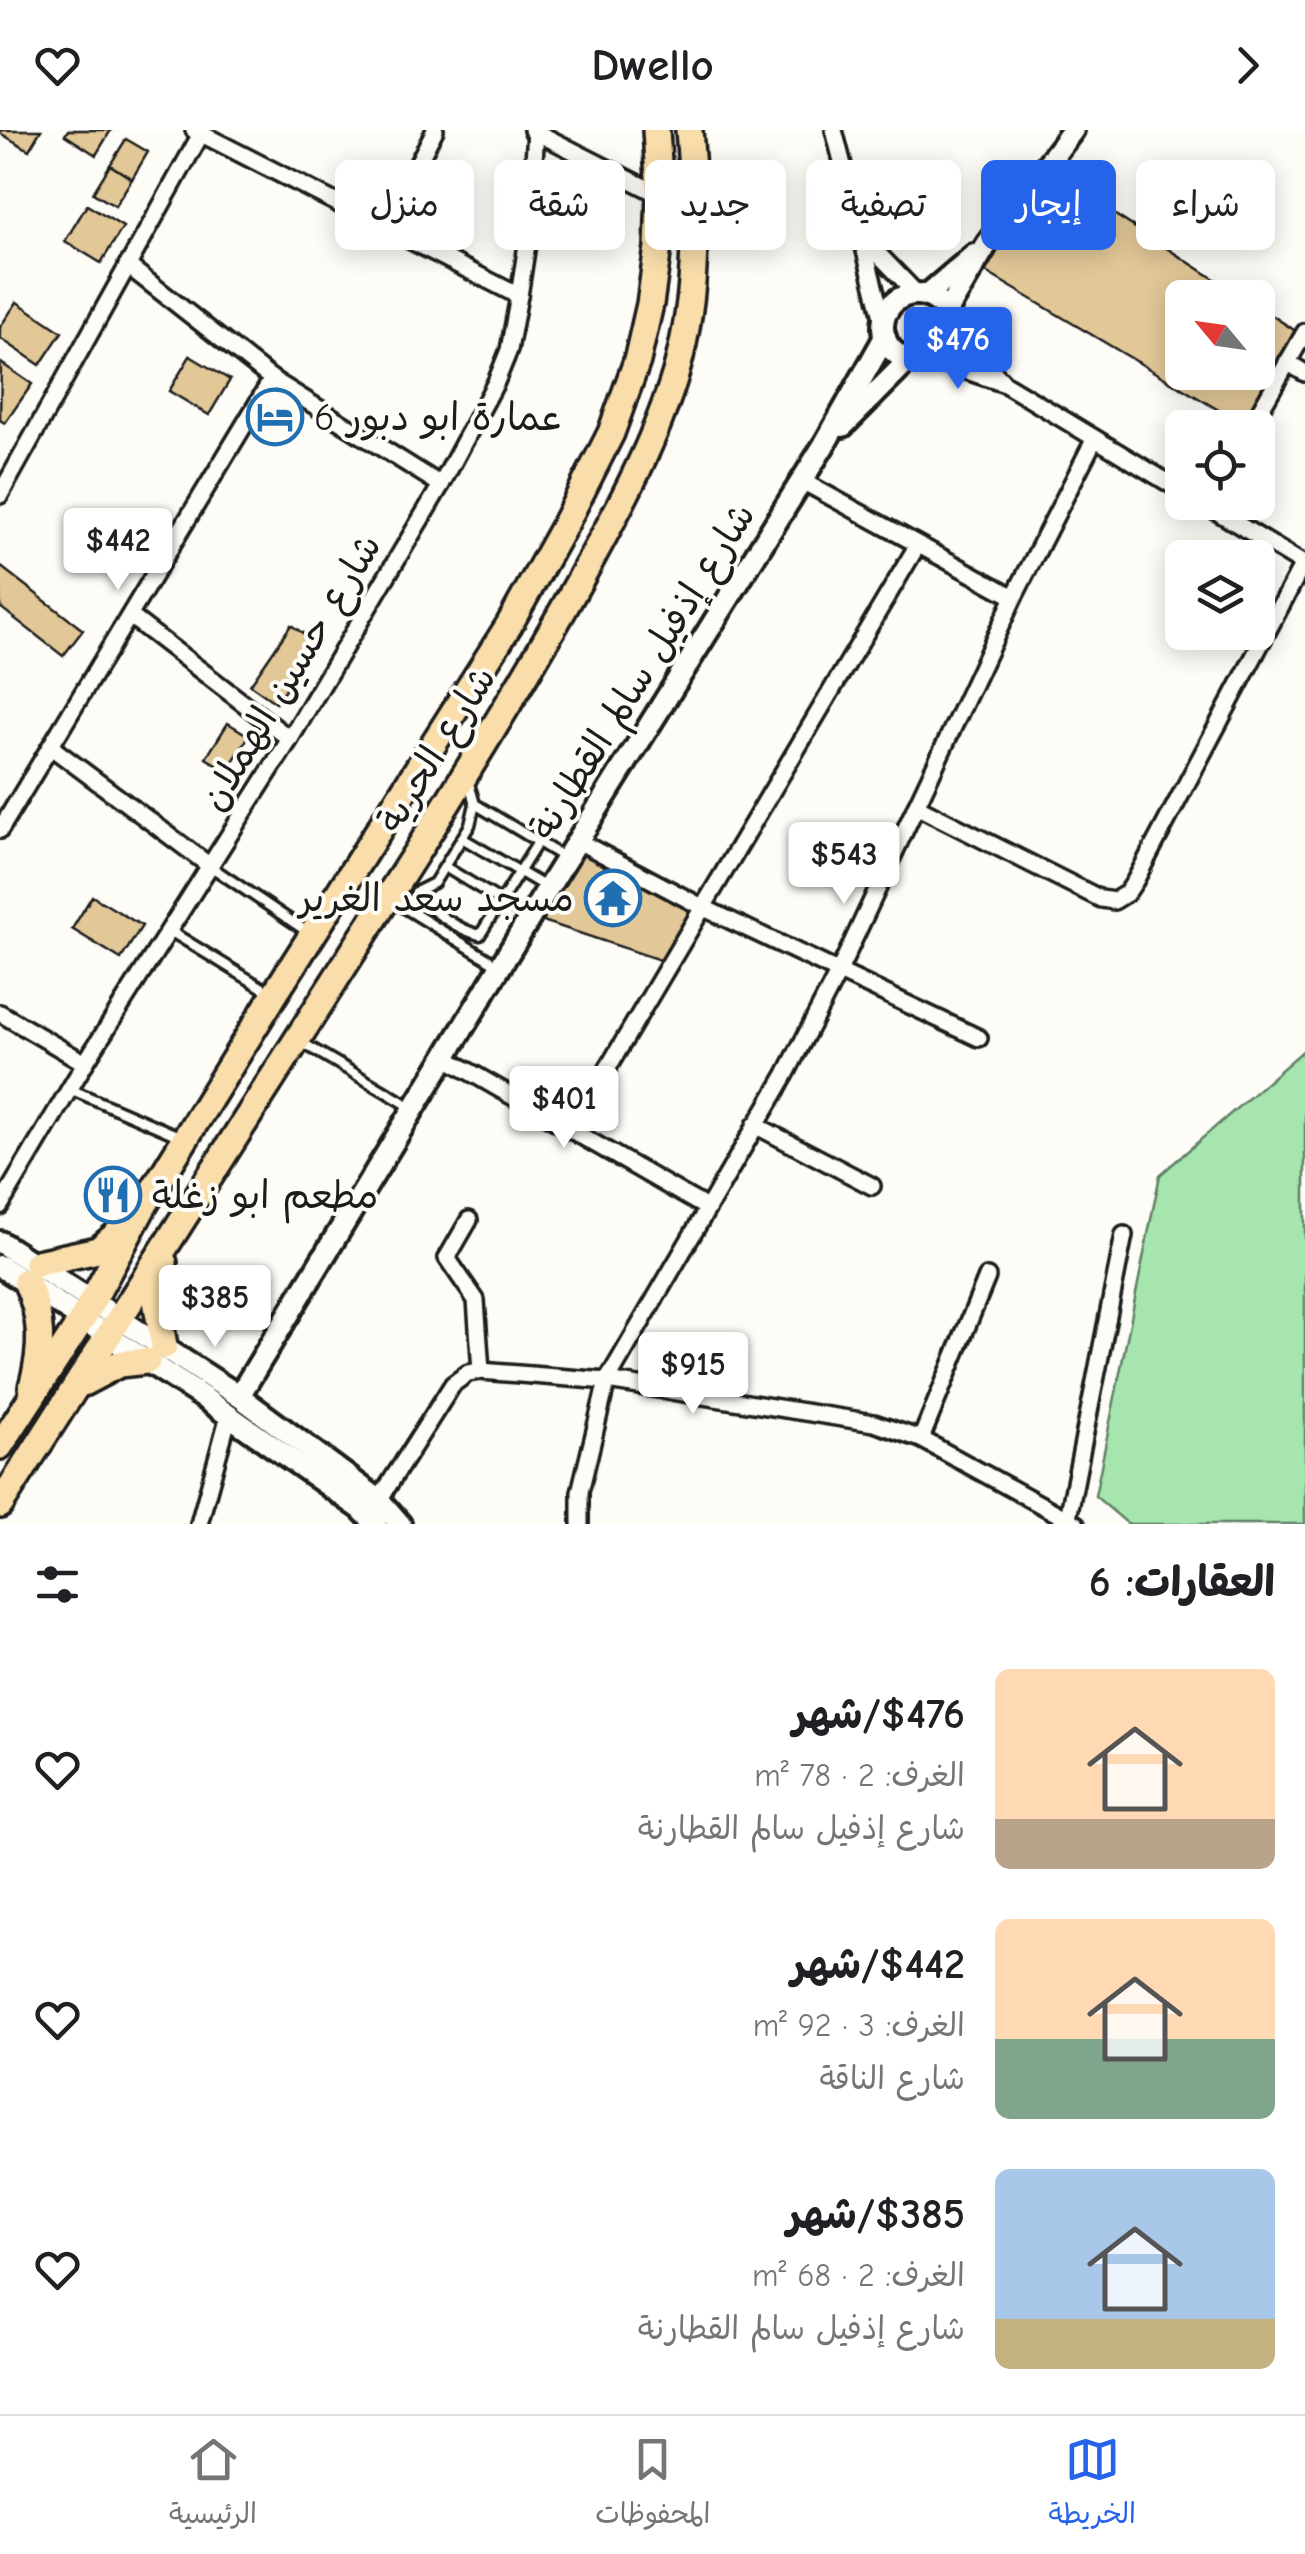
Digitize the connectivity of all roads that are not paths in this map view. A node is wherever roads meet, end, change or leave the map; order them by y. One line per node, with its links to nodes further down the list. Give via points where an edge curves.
1 (435, 130): 8 (street)
2 (656, 130): 9 (highway, شارع الحرية)
3 (689, 130): 45 (highway, شارع الحرية, via 696,201 690,309 658,424 552,631)
4 (834, 130): 10 (street)
5 (1073, 130): 11 (street)
6 (535, 131): 12 (street); 22 (street, شارع حسين الهملان)
7 (198, 132): 13 (street); 20 (street)
8 (420, 160)
9 (658, 160)
10 (841, 160)
11 (1050, 160)
12 (645, 188)
13 (335, 200)
14 (981, 249): 21 (street)
15 (432, 250): 22 (street)
16 (655, 250): 61 (highway, شارع الحرية, via 637,361 611,433 509,625)
17 (863, 250): 24 (street)
18 (875, 250): 21 (street)
19 (984, 250): 23 (street)
20 (127, 265): 29 (street); 37 (street)
21 (921, 295): 23 (street, via 938,302); 24 (street, via 894,303)
22 (518, 296): 36 (street, شارع حسين الهملان, via 496,382)
23 (948, 319): 26 (street, via 942,348); 30 (street)
24 (884, 331): 26 (street, via 890,347); 33 (street, شارع إذفيل سالم القطارنة)
25 (1305, 332): 27 (street)
26 (915, 360): 30 (street); 33 (street, شارع إذفيل سالم القطارنة)
27 (1287, 362): 28 (street); 31 (street)
28 (1305, 373)
29 (272, 378): 36 (street); 42 (street)
30 (1005, 384): 32 (street)
31 (1260, 410)
32 (1094, 440): 35 (street); 41 (street)
33 (824, 445): 34 (street, شارع إذفيل سالم القطارنة)
34 (802, 481): 39 (street); 51 (street, شارع إذفيل سالم القطارنة)
35 (1165, 482)
36 (440, 484): 43 (street, شارع حسين الهملان)
37 (0, 495)
38 (1232, 520): 40 (street)
39 (917, 546): 41 (street); 58 (street)
40 (1304, 565): 47 (street, via 1127,893 1102,899)
41 (1014, 597): 47 (street)
42 (130, 616): 43 (street); 44 (street)
43 (290, 739): 52 (street, شارع حسين الهملان)
44 (51, 747): 48 (street); 52 (street)
45 (466, 774): 46 (lane); 56 (highway, شارع الحرية)
46 (474, 804): 49 (lane); 50 (lane)
47 (916, 806): 63 (street)
48 (0, 830)
49 (462, 838): 53 (lane); 54 (lane)
50 (538, 842): 51 (lane); 54 (lane)
51 (572, 849): 55 (street, شارع إذفيل سالم القطارنة); 58 (street)
52 (210, 866): 60 (street, شارع حسين الهملان); 61 (lane)
53 (445, 867): 56 (lane, via 429,888); 57 (lane)
54 (520, 872): 55 (lane); 57 (lane)
55 (548, 888): 59 (street, شارع إذفيل سالم القطارنة)
56 (399, 894): 57 (lane, via 477,935); 62 (lane); 67 (highway, شارع الحرية)
57 (503, 902): 59 (lane)
58 (704, 908): 63 (street); 73 (street)
59 (530, 918): 62 (street, شارع إذفيل سالم القطارنة)
60 (170, 931): 64 (lane); 69 (street, شارع حسين الهملان)
61 (312, 936): 64 (highway, شارع الحرية)
62 (500, 966): 68 (street, شارع إذفيل سالم القطارنة)
63 (839, 971): 66 (street); 72 (street)
64 (274, 995): 74 (highway, شارع الحرية)
65 (0, 1013): 69 (street)
66 (979, 1038)
67 (298, 1040): 71 (lane); 82 (highway, شارع الحرية)
68 (444, 1057): 71 (street, شارع إذفيل سالم القطارنة); 73 (street)
69 (85, 1063): 70 (street, شارع حسين الهملان)
70 (70, 1090): 74 (lane); 76 (street, شارع حسين الهملان)
71 (413, 1108): 92 (street, شارع إذفيل سالم القطارنة)
72 (755, 1125): 75 (street); 78 (street)
73 (571, 1130): 78 (street)
74 (185, 1139): 77 (highway, شارع الحرية)
75 (872, 1186)
76 (0, 1206)
77 (143, 1207): 84 (highway, via 98,1250); 86 (highway, شارع الحرية)
78 (705, 1207): 90 (street)
79 (469, 1220): 89 (street, via 447,1258 476,1300)
80 (1124, 1235): 99 (street)
81 (0, 1242): 84 (street)
82 (169, 1244): 87 (highway, شارع الحرية); 88 (highway, via 156,1300)
83 (0, 1266): 84 (street)
84 (32, 1272): 86 (street); 93 (highway, via 42,1333)
85 (987, 1277): 95 (street)
86 (89, 1309): 87 (street); 93 (highway, شارع الحرية)
87 (114, 1326): 88 (street); 91 (highway, شارع الحرية)
88 (156, 1354): 91 (highway, via 104,1370); 92 (street); 94 (street)
89 (481, 1371): 90 (street); 97 (street, via 453,1384)
90 (606, 1381): 95 (street, via 855,1419); 103 (street, via 580,1492)
91 (74, 1388): 98 (highway, شارع الحرية)
92 (239, 1396): 97 (street)
93 (27, 1405): 96 (highway, شارع الحرية)
94 (229, 1415): 97 (street); 100 (street)
95 (921, 1439): 99 (street)
96 (0, 1446)
97 (370, 1504): 101 (street); 102 (street)
98 (0, 1505)
99 (1072, 1521)
100 (200, 1524)
101 (376, 1524)
102 (400, 1524)
103 (580, 1524)

